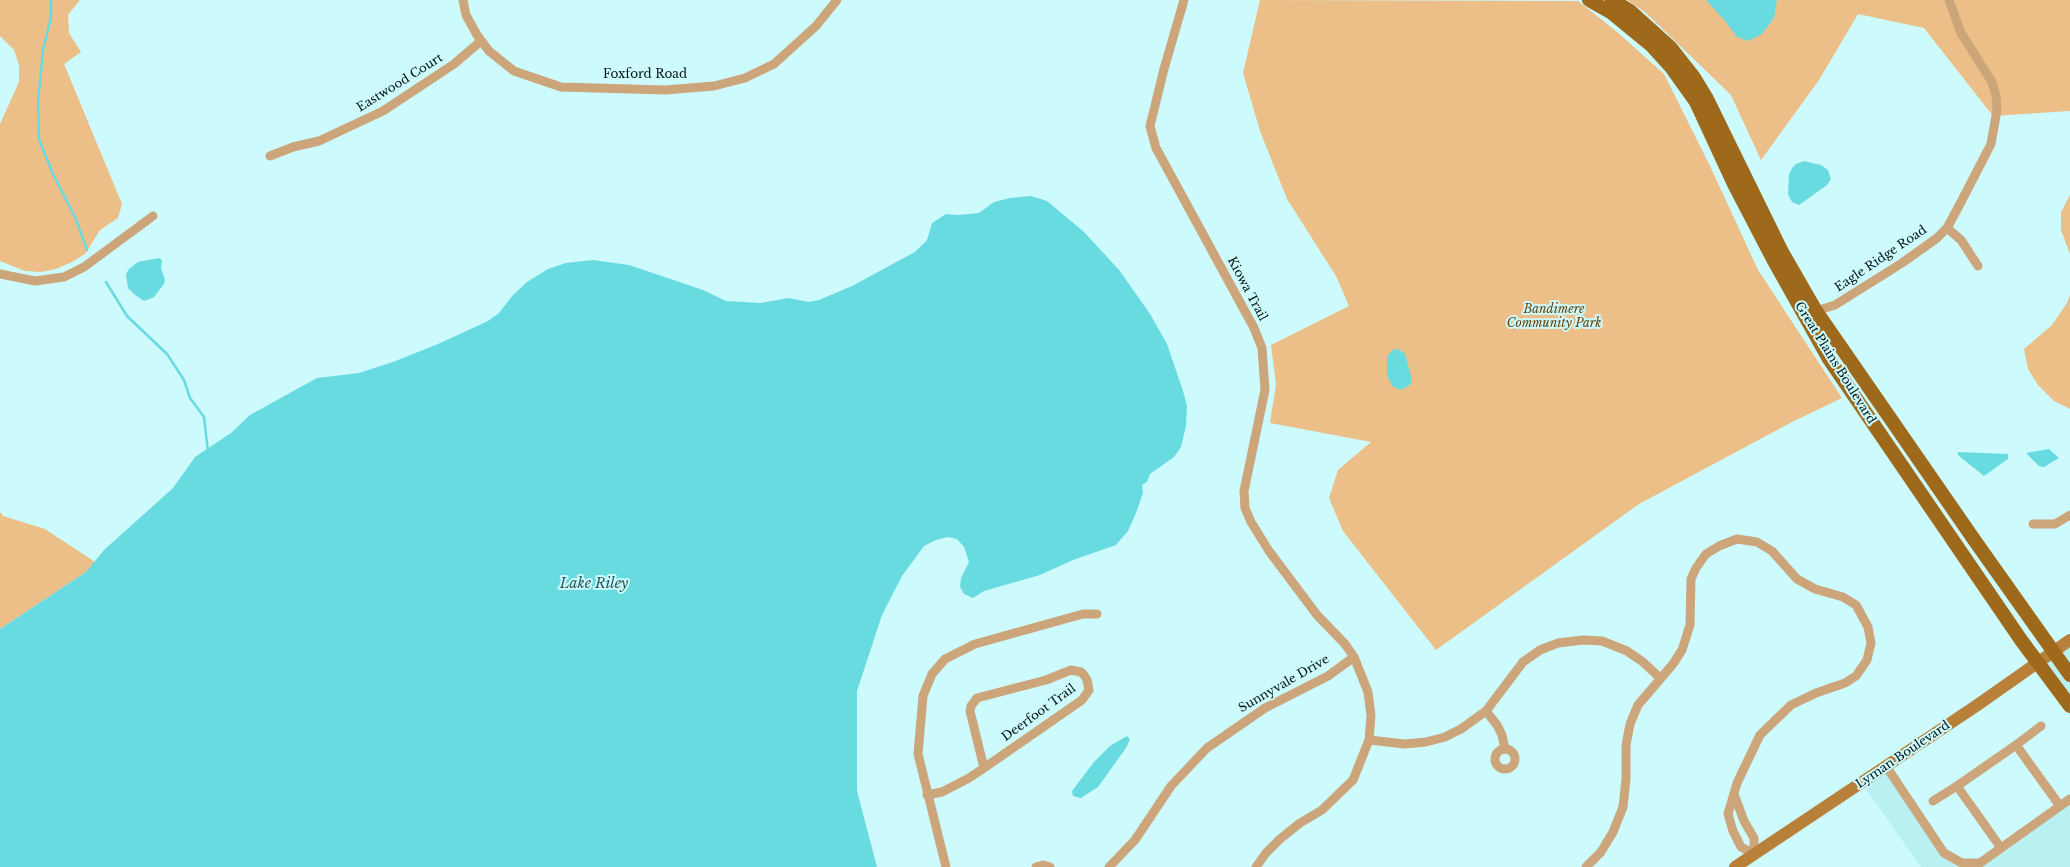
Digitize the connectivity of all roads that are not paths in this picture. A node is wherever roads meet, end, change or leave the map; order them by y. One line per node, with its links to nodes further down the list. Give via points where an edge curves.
1 (463, 0): 7 (street, Foxford Road, via 466,15)
2 (837, 0): 7 (street, Foxford Road, via 816,26 774,64 745,78 714,86 665,90 560,87 514,71 488,51)
3 (1184, 0): 19 (street, Kiowa Trail, via 1150,126 1152,138 1262,348 1265,390 1244,492 1245,508 1269,551 1317,615)
4 (1589, 0): 20 (main road, Great Plains Boulevard, via 1612,13 1651,45 1696,102 1734,184 1829,358)
5 (1612, 0): 13 (main road, Great Plains Boulevard, via 1630,11 1671,48 1693,76 1778,244)
6 (1949, 0): 10 (street, Eagle Ridge Road, via 1961,33 1992,82 1997,110 1991,144)
7 (481, 41): 8 (street, Eastwood Court, via 454,64 382,111 319,141)
8 (270, 156)
9 (153, 216): 12 (street, via 84,267 64,277 35,281)
10 (1946, 228): 11 (street, via 1961,240); 13 (street, Eagle Ridge Road, via 1902,263 1835,305)
11 (1978, 266)
12 (0, 274)
13 (1816, 311): 18 (main road, Great Plains Boulevard)
14 (2070, 515): 15 (street, via 2056,524)
15 (2033, 524)
16 (1097, 614): 33 (street, via 1083,614 975,644 945,659 932,674 923,696 918,754)
17 (2070, 640): 18 (street, Lyman Boulevard)
18 (2054, 652): 20 (street, Lyman Boulevard); 21 (main road, Great Plains Boulevard)
19 (1354, 657): 26 (street, Kiowa Trail, via 1368,692); 42 (street, Sunnyvale Drive, via 1328,676 1265,708 1207,748 1171,786 1135,840)
20 (2039, 662): 23 (main road, Great Plains Boulevard); 29 (street, Lyman Boulevard)
21 (2070, 675)
22 (1660, 678): 24 (street, via 1627,650 1583,640 1558,643 1523,662); 32 (street, via 1674,664 1690,626 1693,573 1706,554 1737,539 1757,542 1772,551 1797,579 1856,605 1868,627 1871,643 1867,660 1856,676 1791,705 1774,720 1760,735); 44 (street, via 1638,705 1630,724 1623,807 1601,852)
23 (2070, 706)
24 (1486, 711): 26 (street, via 1461,729 1426,742 1405,744); 28 (street, via 1497,725)
25 (2041, 726): 27 (street)
26 (1369, 740): 43 (street, Kiowa Trail, via 1353,780 1342,793 1280,839)
27 (2016, 745): 31 (street); 36 (street)
28 (1505, 749)
29 (1886, 766): 37 (street, via 1949,857 1962,863 1980,863); 38 (street, Lyman Boulevard)
30 (984, 768): 30 (street, Deerfoot Trail, via 1082,700 1089,690 1084,675 1071,670 977,698 970,711); 33 (street, Deerfoot Trail, via 954,787)
31 (1957, 786): 35 (street); 37 (street)
32 (1734, 794): 38 (street, via 1754,838); 38 (street, via 1728,814 1730,822 1741,847)
33 (927, 795): 39 (street)
34 (2070, 799): 36 (street)
35 (1933, 801)
36 (2060, 806): 37 (street)
37 (2001, 848)
38 (1754, 854): 45 (street, Lyman Boulevard)
39 (946, 867)
40 (1036, 867): 41 (street)
41 (1050, 867)
42 (1109, 867)
43 (1256, 867)
44 (1586, 867)
45 (1735, 867)

